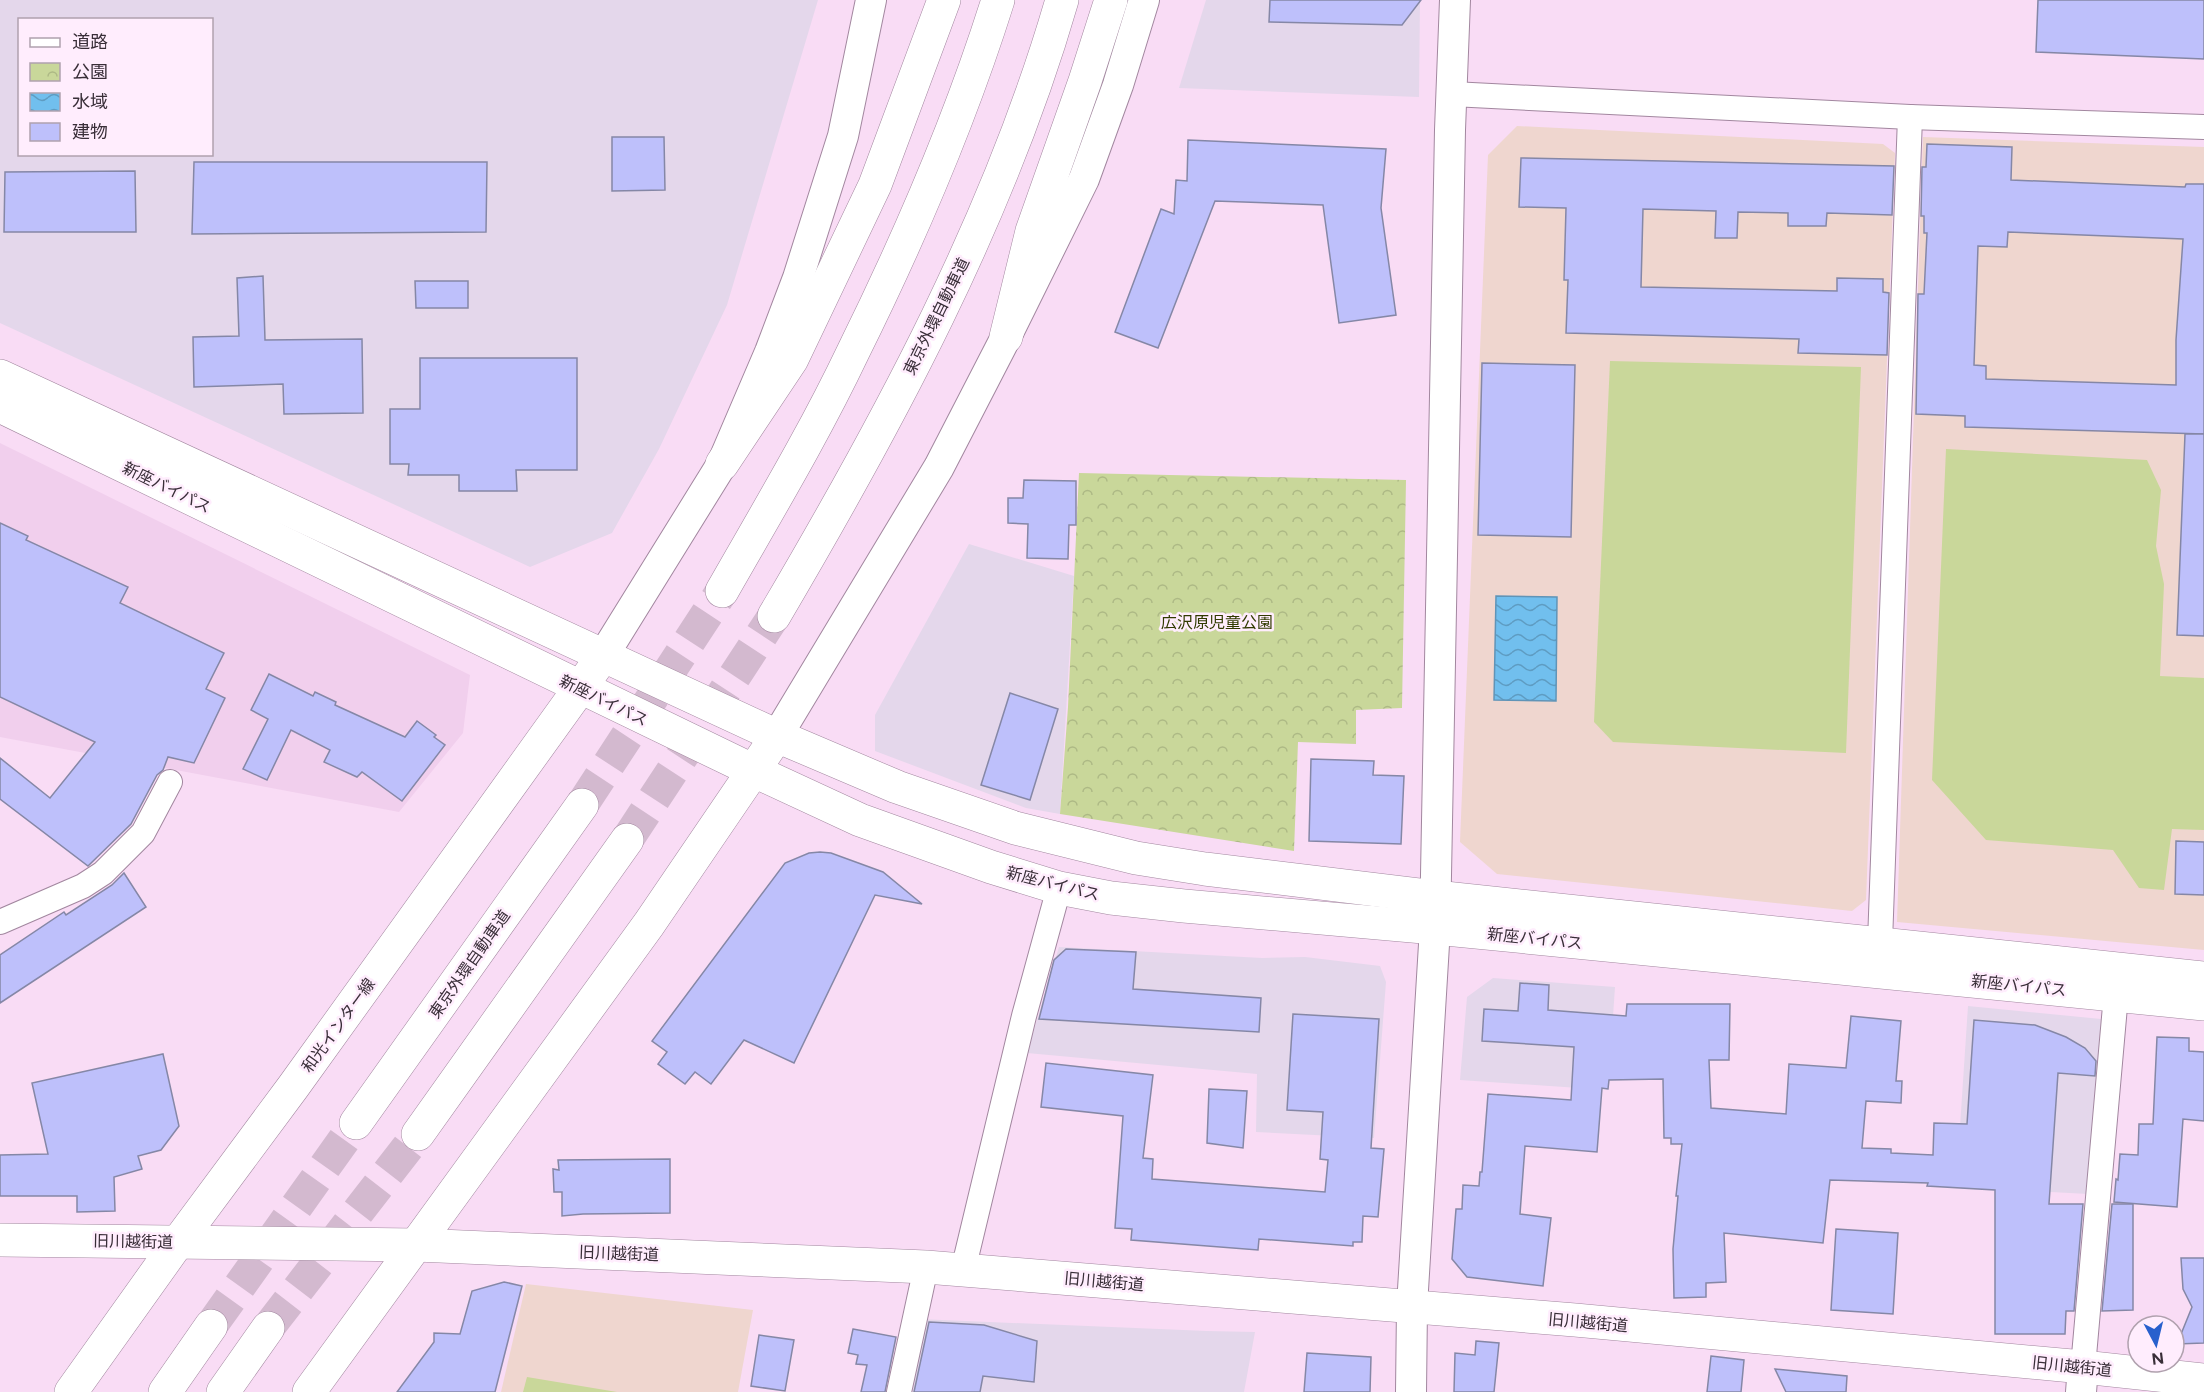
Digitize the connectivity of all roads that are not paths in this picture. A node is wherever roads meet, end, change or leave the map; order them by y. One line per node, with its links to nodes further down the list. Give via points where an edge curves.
1 (871, 0): 14 (street, via 843,136 798,278)
2 (944, 0): 14 (main road, via 874,185 792,359)
3 (998, 0): 15 (main road, via 919,212 853,354)
4 (1062, 0): 16 (main road, 東京外環自動車道, via 1048,49 982,220 917,359)
5 (1111, 0): 11 (main road, via 1032,231)
6 (1144, 0): 11 (street, via 1084,179)
7 (1455, 0): 8 (street)
8 (1452, 94): 9 (street); 25 (street)
9 (1910, 117): 10 (street); 27 (street)
10 (2204, 128)
11 (1005, 337): 19 (street, via 939,467)
12 (0, 376): 17 (main road, 新座バイパス)
13 (0, 406): 18 (main road, 新座バイパス)
14 (722, 464): 17 (street)
15 (722, 591)
16 (774, 616)
17 (603, 656): 18 (main road, 和光インター線); 19 (main road, 新座バイパス)
18 (579, 688): 20 (main road, 新座バイパス); 34 (main road, 和光インター線)
19 (777, 736): 20 (main road); 25 (main road, 新座バイパス, via 897,787 1070,843)
20 (752, 771): 24 (main road, 新座バイパス, via 860,820); 35 (main road, via 649,924)
21 (170, 782): 26 (street, via 143,833 103,873 83,886)
22 (582, 805): 31 (main road, 東京外環自動車道)
23 (627, 840): 32 (main road)
24 (1059, 888): 25 (main road, 新座バイパス, via 1184,906); 37 (street)
25 (1435, 912): 27 (main road, 新座バイパス); 29 (main road, 新座バイパス); 38 (street)
26 (0, 922)
27 (1880, 942): 28 (main road, 新座バイパス)
28 (2204, 978)
29 (2116, 995): 30 (main road, 新座バイパス); 41 (street)
30 (2204, 1004)
31 (356, 1124)
32 (418, 1134)
33 (0, 1239): 34 (main road, 旧川越街道)
34 (178, 1242): 35 (main road, 旧川越街道); 43 (main road, 和光インター線)
35 (416, 1245): 36 (main road, 旧川越街道); 46 (main road)
36 (926, 1267): 37 (main road, 旧川越街道); 47 (street)
37 (963, 1270): 38 (main road, 旧川越街道)
38 (1412, 1306): 41 (main road, 旧川越街道); 48 (street)
39 (211, 1326): 44 (main road)
40 (268, 1328): 45 (main road)
41 (2082, 1379): 42 (main road, 旧川越街道)
42 (2204, 1380)
43 (71, 1392)
44 (165, 1392)
45 (223, 1392)
46 (309, 1392)
47 (899, 1392)
48 (1411, 1392)

